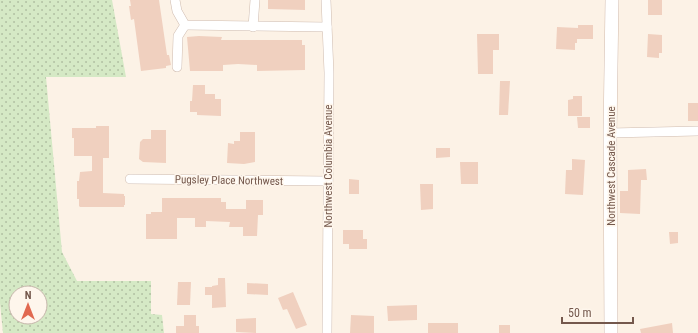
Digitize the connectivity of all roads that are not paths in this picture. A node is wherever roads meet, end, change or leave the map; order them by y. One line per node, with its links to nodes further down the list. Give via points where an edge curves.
1 (175, 0): 5 (street, via 177,11)
2 (255, 0): 6 (street)
3 (326, 0): 7 (street, Northwest Columbia Avenue)
4 (612, 0): 10 (street, Northwest Cascade Avenue)
5 (185, 25): 6 (street); 8 (street, via 178,36)
6 (253, 27): 7 (street)
7 (327, 28): 12 (street, Northwest Columbia Avenue)
8 (177, 67)
9 (698, 131): 10 (street)
10 (610, 133): 14 (street, Northwest Cascade Avenue)
11 (130, 179): 12 (street, Pugsley Place Northwest)
12 (328, 181): 13 (street, Northwest Columbia Avenue)
13 (327, 333)
14 (610, 333)

